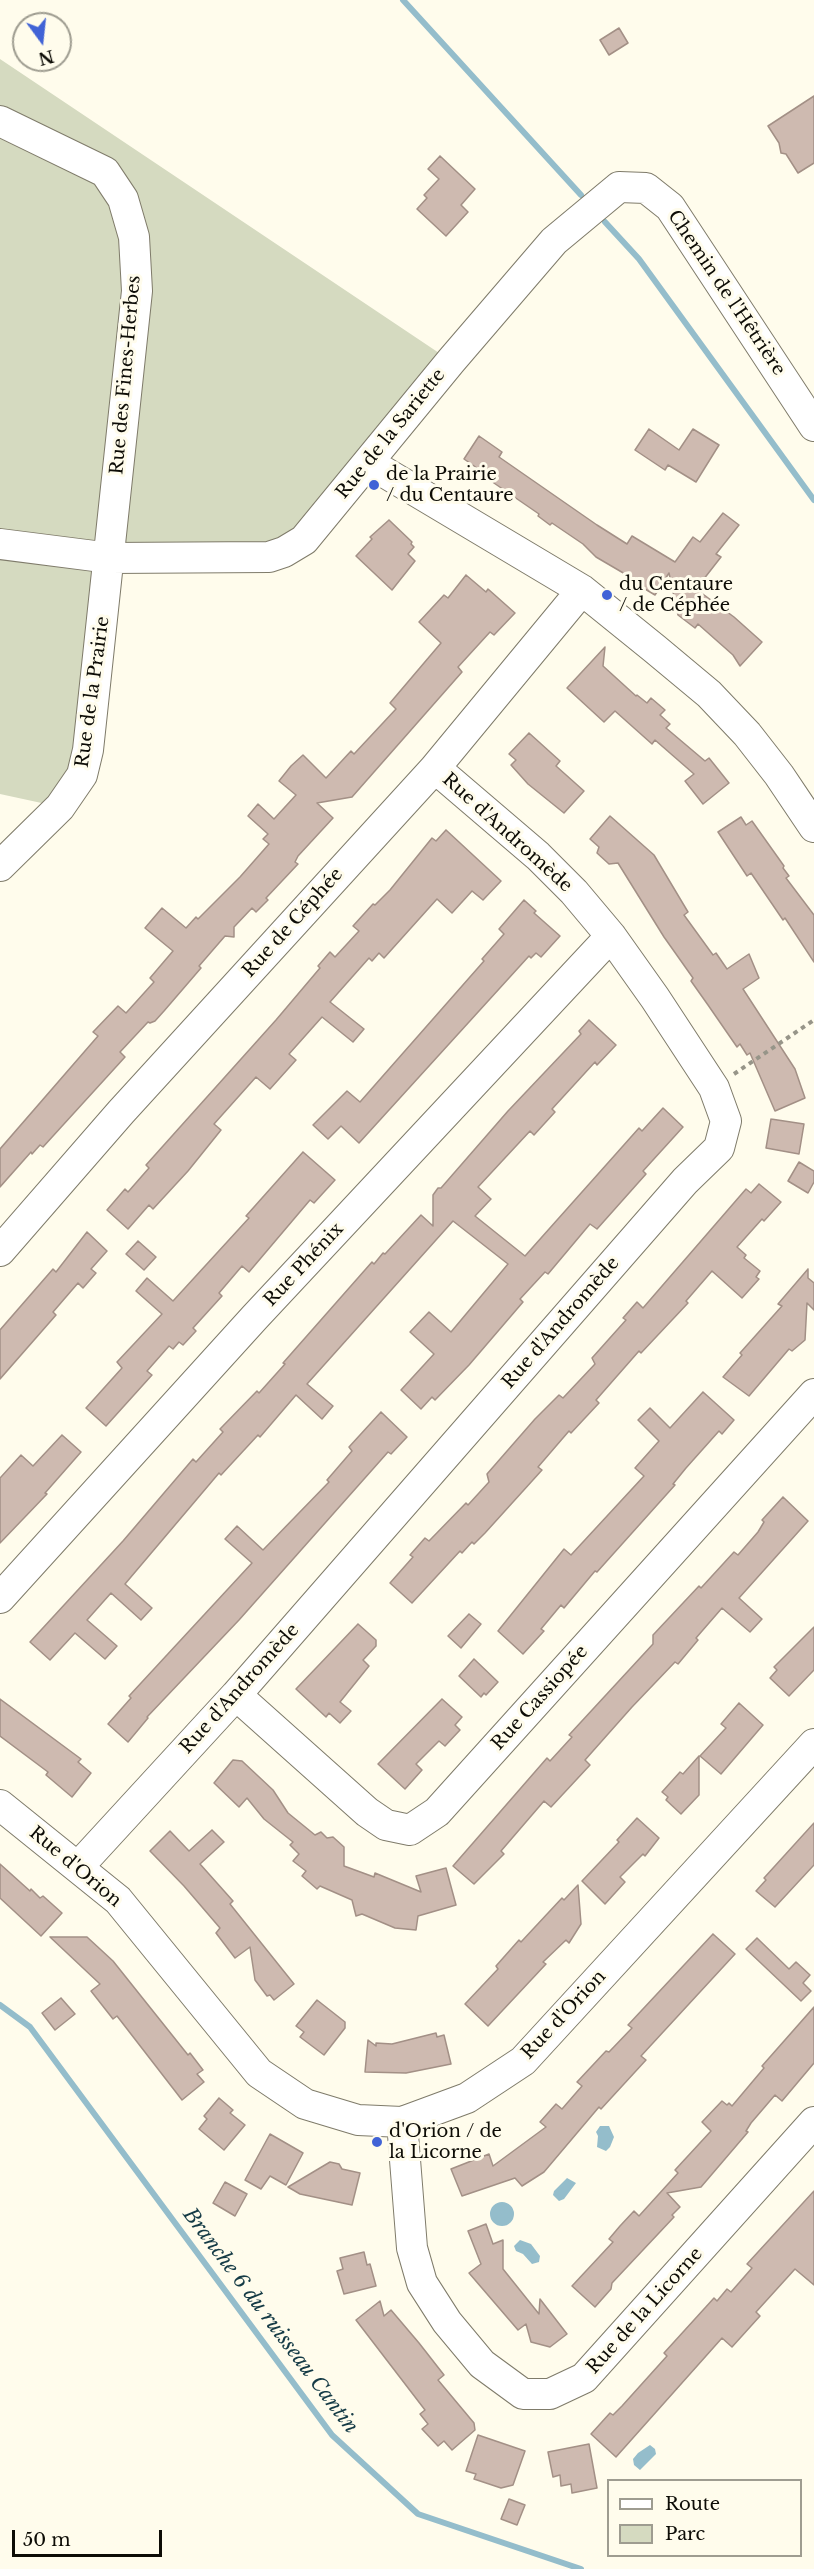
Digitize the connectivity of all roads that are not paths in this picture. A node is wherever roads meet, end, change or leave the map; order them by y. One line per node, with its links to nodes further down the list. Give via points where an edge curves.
1 (0, 121): 6 (street, Rue des Fines-Herbes, via 105,172 123,199 134,237 137,291)
2 (619, 187): 3 (street, Chemin de l'Hêtrière, via 646,188 670,207); 4 (street, Rue de la Sariette, via 554,241)
3 (814, 426)
4 (369, 463): 6 (street, Rue de la Sariette, via 304,540 284,552 269,557); 7 (street)
5 (0, 544): 6 (street, Rue de la Sariette)
6 (110, 558): 10 (street, Rue de la Prairie, via 82,775 60,807)
7 (582, 591): 8 (street, Rue de Céphée); 9 (street, via 708,694 747,734)
8 (435, 768): 11 (street, Rue d'Andromède, via 538,856); 12 (street, Rue de Céphée, via 121,1112)
9 (814, 826)
10 (0, 866)
11 (611, 936): 14 (street, Rue Phénix, via 255,1317); 15 (street, Rue d'Andromède, via 714,1088 726,1121 719,1148 677,1190)
12 (0, 1251)
13 (814, 1394): 15 (street, Rue Cassiopée, via 437,1812 410,1830 386,1826 367,1812)
14 (0, 1598)
15 (236, 1695): 18 (street, Rue d'Andromède)
16 (814, 1744): 19 (street, Rue d'Orion, via 523,2061 467,2098)
17 (0, 1805): 18 (street, Rue d'Orion)
18 (78, 1867): 19 (street, Rue d'Orion, via 118,1900 259,2073 305,2104 358,2120)
19 (402, 2122): 20 (street, Rue de la Licorne, via 412,2248 422,2283 447,2322 482,2364 523,2394 550,2394 584,2378)
20 (814, 2122)

